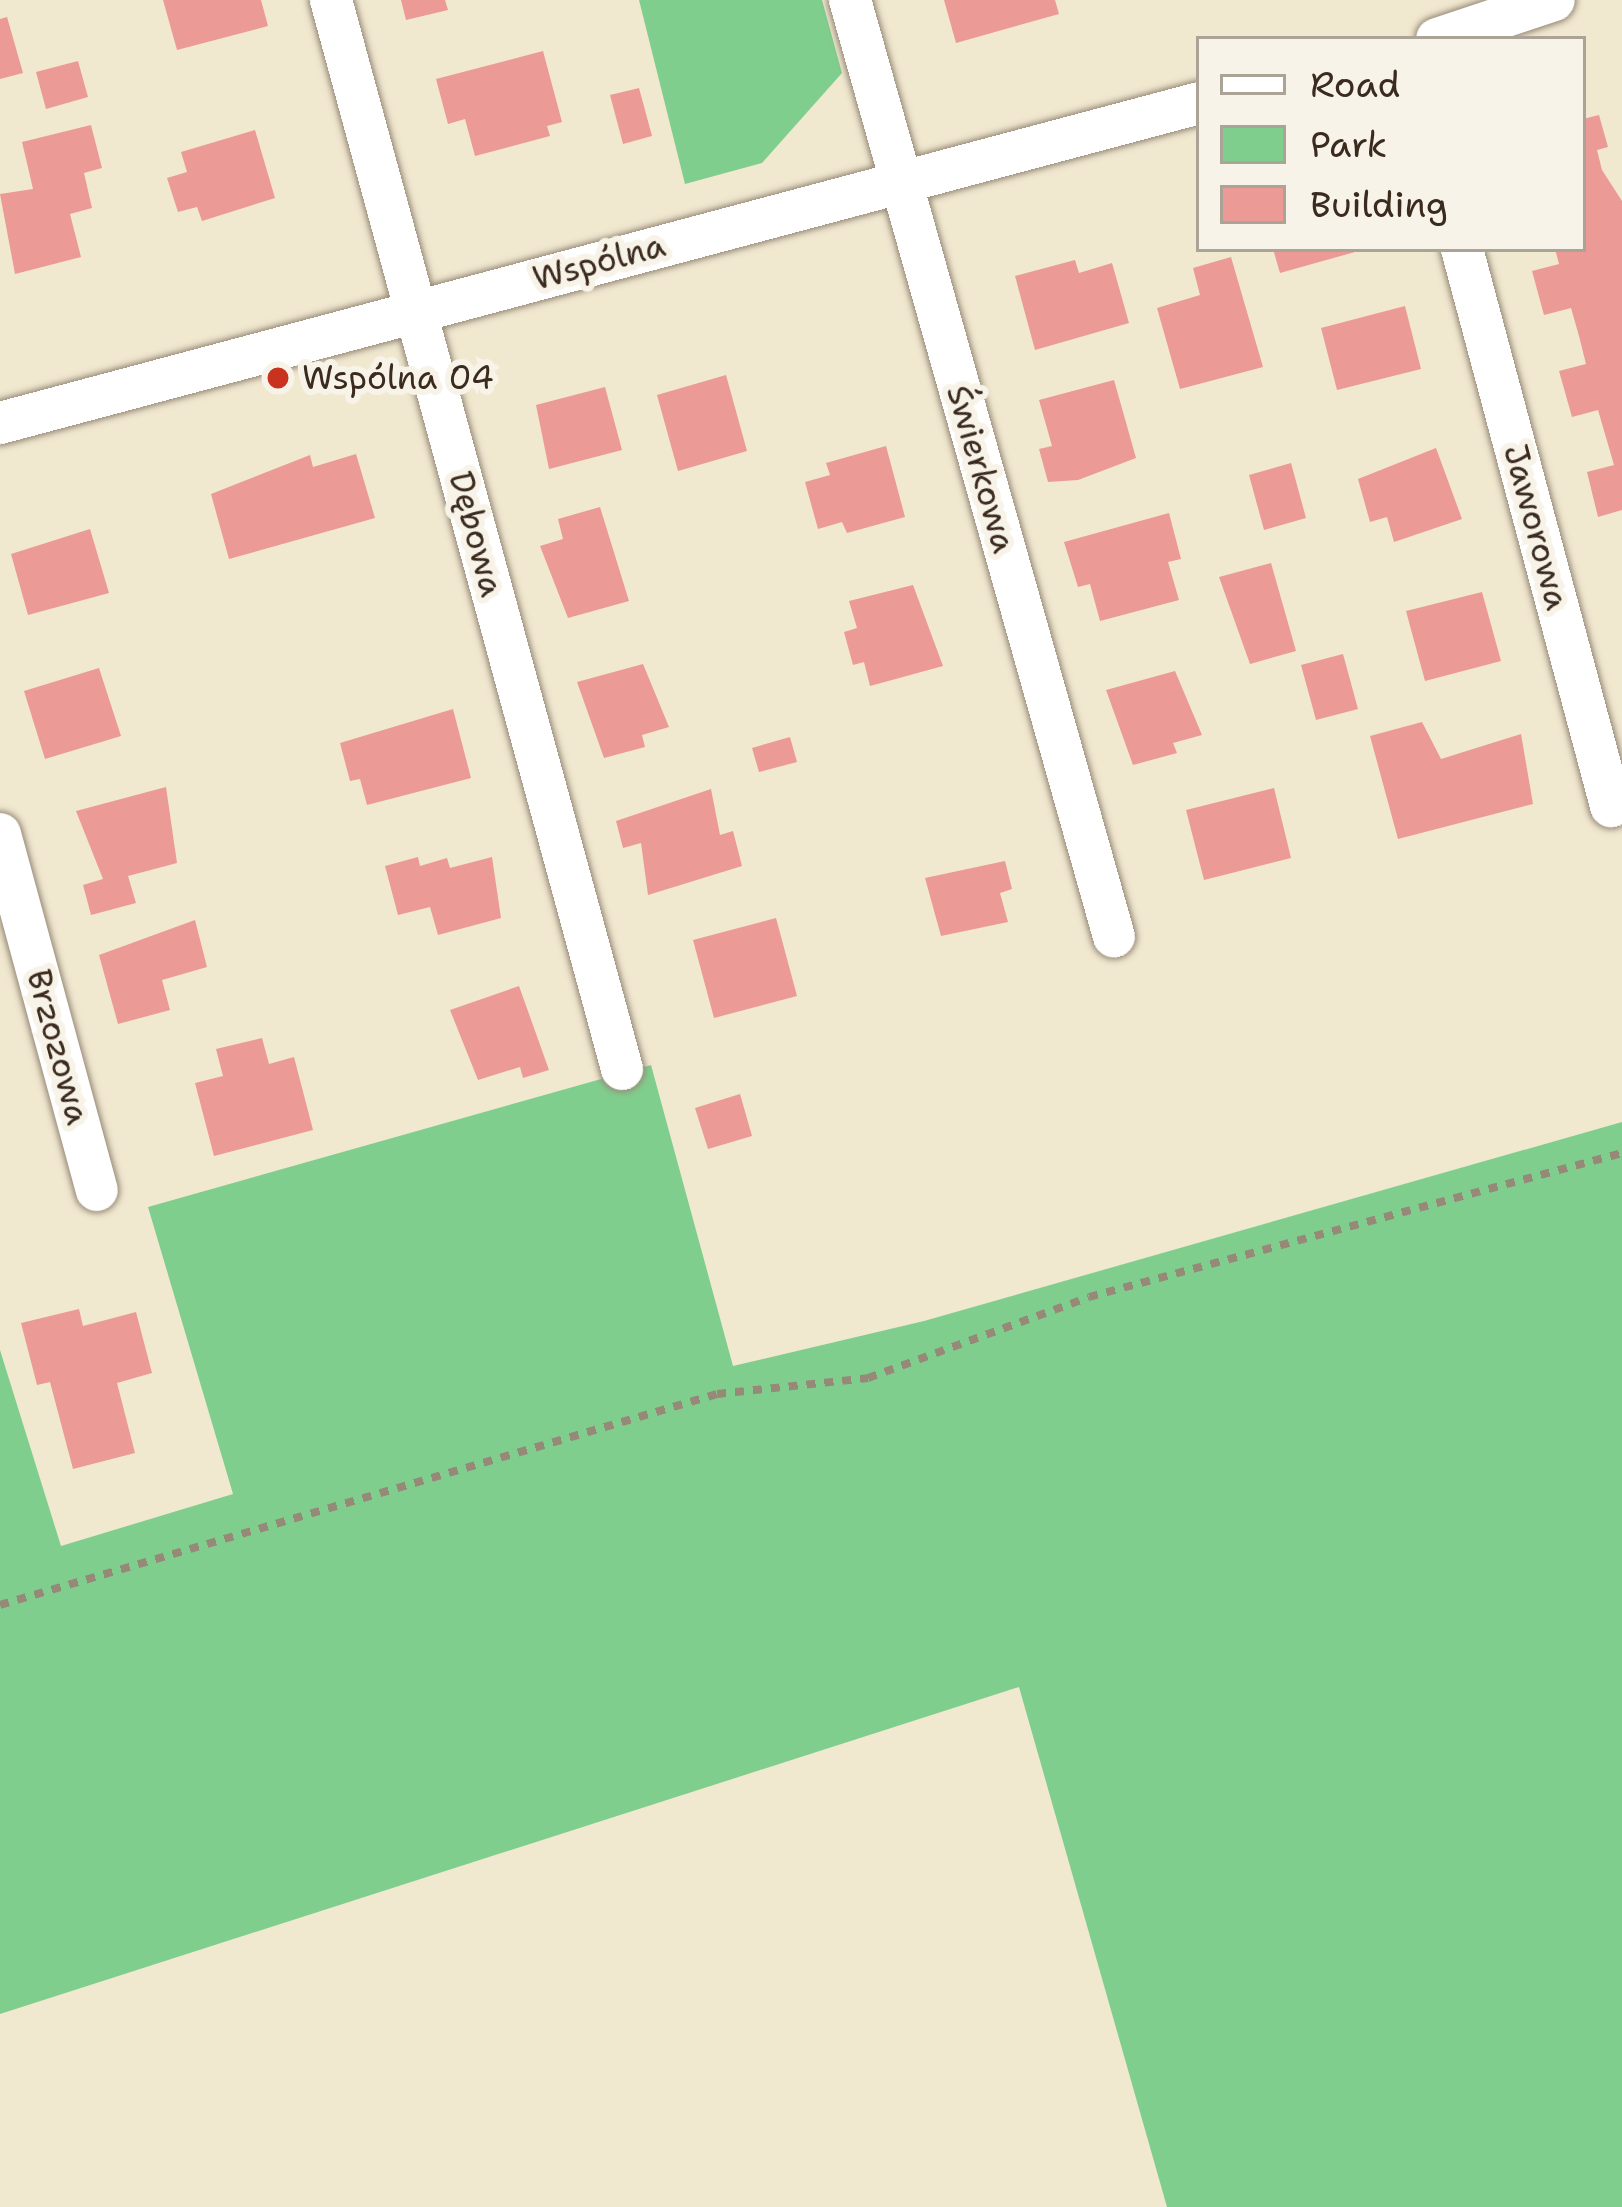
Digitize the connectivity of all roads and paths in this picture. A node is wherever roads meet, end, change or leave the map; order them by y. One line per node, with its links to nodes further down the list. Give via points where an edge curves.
1 (331, 0): 8 (street, Dębowa)
2 (850, 0): 6 (street, Świerkowa)
3 (1554, 0): 4 (street)
4 (1446, 36)
5 (1196, 104): 6 (street, Wspólna)
6 (899, 181): 8 (street, Wspólna); 12 (street, Świerkowa)
7 (1463, 252): 10 (street, Jaworowa)
8 (416, 313): 9 (street, Wspólna); 13 (street, Dębowa)
9 (0, 423)
10 (1611, 806)
11 (0, 834): 15 (street, Brzozowa)
12 (1114, 937)
13 (622, 1069)
14 (1622, 1153): 16 (path, via 1090,1297 868,1378 717,1394)
15 (97, 1190)
16 (0, 1605)

